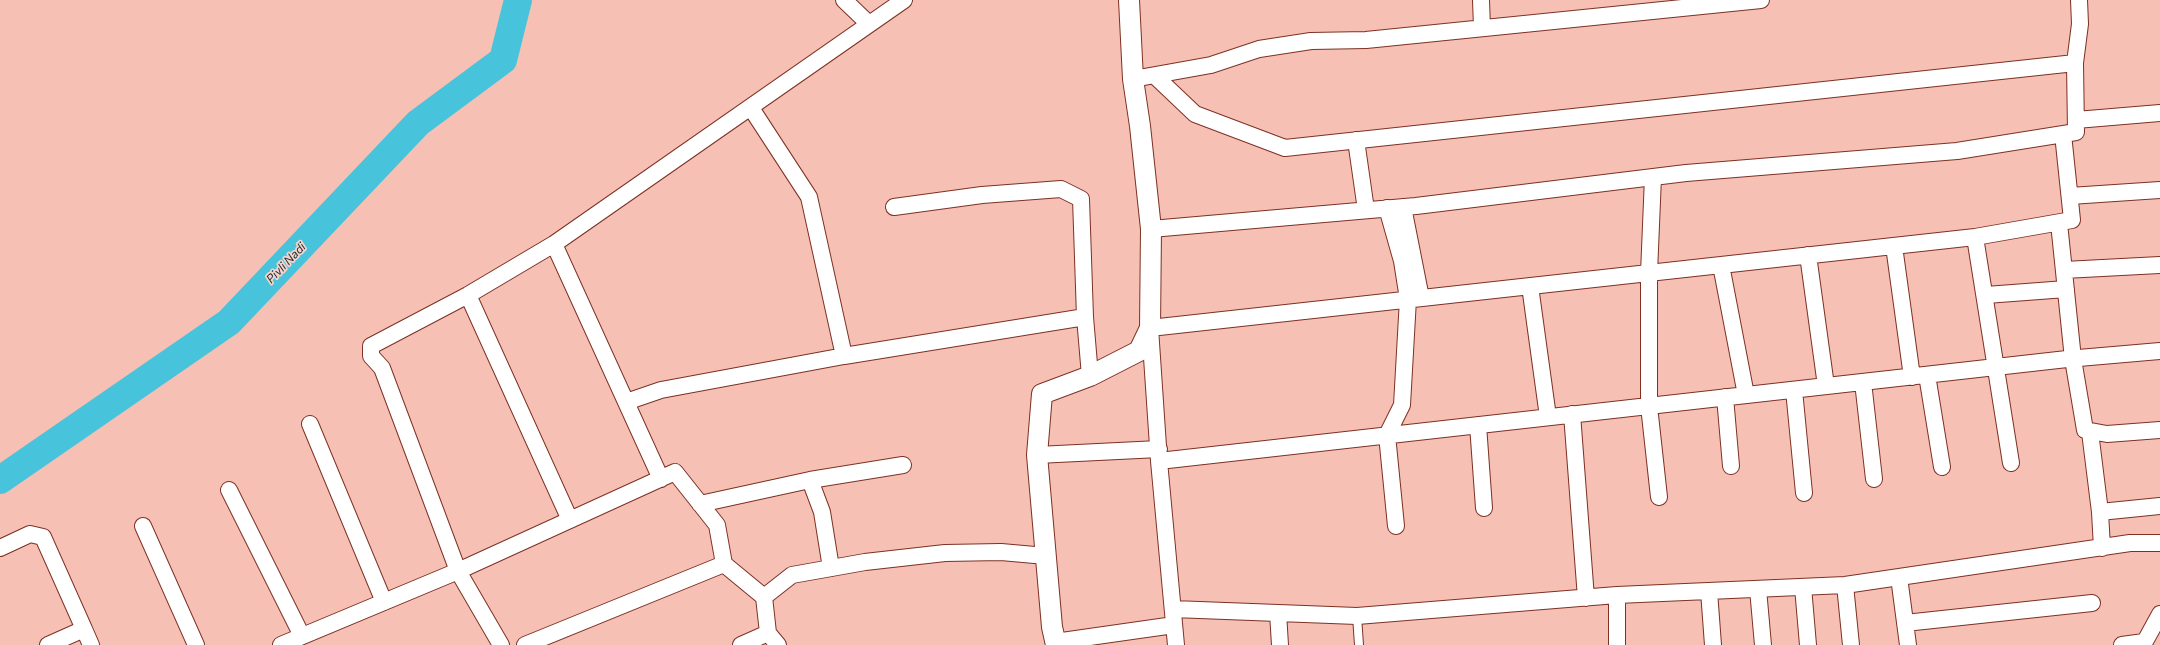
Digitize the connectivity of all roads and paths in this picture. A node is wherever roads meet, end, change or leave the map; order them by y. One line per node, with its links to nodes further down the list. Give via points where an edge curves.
1 (844, 0): 7 (street)
2 (904, 0): 7 (street)
3 (1130, 0): 11 (street)
4 (1481, 0): 8 (street)
5 (1761, 0): 8 (street)
6 (2079, 0): 9 (street, via 2080,24)
7 (869, 24): 12 (street)
8 (1482, 28): 10 (street, via 1366,40 1311,41 1259,49 1211,65)
9 (2075, 63): 14 (street); 16 (street)
10 (1155, 76): 11 (street); 16 (street, via 1195,114 1285,148)
11 (1133, 79): 24 (street)
12 (751, 108): 26 (street); 41 (street, via 809,197)
13 (2160, 113): 14 (street)
14 (2076, 120): 15 (street, via 2076,132)
15 (2063, 134): 17 (street, via 1957,151); 19 (street)
16 (1356, 140): 22 (street)
17 (1654, 176): 20 (street); 32 (street)
18 (2160, 190): 19 (street)
19 (2070, 196): 23 (street, via 2072,220)
20 (1395, 207): 22 (street); 37 (street, via 1402,261)
21 (894, 208): 38 (street, via 982,195 1061,189 1081,199)
22 (1366, 210): 24 (street)
23 (2059, 223): 25 (street); 31 (street)
24 (1151, 229): 39 (street)
25 (1975, 237): 27 (street); 36 (street)
26 (554, 244): 35 (street); 51 (street)
27 (1894, 246): 28 (street); 45 (street)
28 (1808, 255): 29 (street); 47 (street)
29 (1722, 265): 32 (street); 49 (street)
30 (2160, 265): 31 (street)
31 (2064, 270): 34 (street)
32 (1649, 273): 33 (street); 52 (street)
33 (1530, 286): 37 (street); 54 (street)
34 (2066, 290): 36 (street); 42 (street)
35 (468, 295): 76 (street); 85 (street, via 371,346 371,356 382,368)
36 (1986, 295): 43 (street)
37 (1414, 299): 39 (street); 59 (street, via 1402,405)
38 (1085, 317): 41 (street); 44 (street)
39 (1150, 328): 44 (street, via 1139,351); 61 (street)
40 (2160, 351): 42 (street)
41 (844, 356): 51 (street, via 661,390)
42 (2073, 359): 43 (street); 58 (street, via 2085,430)
43 (1996, 367): 45 (street); 62 (street)
44 (1090, 376): 60 (street, via 1042,394)
45 (1919, 376): 46 (street); 65 (street)
46 (1863, 382): 47 (street); 67 (street)
47 (1826, 386): 48 (street)
48 (1794, 390): 49 (street); 70 (street)
49 (1746, 395): 50 (street)
50 (1725, 397): 52 (street); 64 (street)
51 (626, 402): 66 (street)
52 (1649, 406): 53 (street); 71 (street)
53 (1572, 414): 54 (street); 93 (street)
54 (1548, 417): 56 (street)
55 (310, 424): 94 (street)
56 (1478, 425): 59 (street); 74 (street)
57 (2160, 430): 58 (street, via 2107,434)
58 (2090, 432): 75 (street)
59 (1388, 435): 61 (street); 78 (street)
60 (1037, 454): 61 (street); 82 (street)
61 (1159, 455): 99 (street)
62 (2011, 463)
63 (903, 465): 68 (street)
64 (1731, 466)
65 (1942, 467)
66 (661, 479): 72 (street, via 675,472); 76 (street)
67 (1874, 479)
68 (810, 480): 72 (street); 84 (street, via 822,512)
69 (229, 490): 102 (street)
70 (1804, 493)
71 (1659, 497)
72 (700, 504): 83 (street, via 717,525)
73 (2160, 506): 75 (street)
74 (1484, 508)
75 (2100, 512): 81 (street)
76 (570, 520): 85 (street)
77 (142, 526): 108 (street)
78 (1396, 526)
79 (2160, 543): 81 (street, via 2130,543)
80 (0, 548): 101 (street, via 30,534 43,537)
81 (2102, 548): 86 (street)
82 (1046, 556): 84 (street, via 1001,552 945,553); 104 (street, via 1052,627)
83 (724, 564): 92 (street); 111 (street)
84 (831, 568): 92 (street, via 792,574)
85 (458, 571): 94 (street); 110 (street)
86 (1899, 577): 87 (street); 100 (street)
87 (1845, 585): 88 (street); 120 (street)
88 (1803, 587): 89 (street); 119 (street)
89 (1758, 589): 90 (street); 118 (street)
90 (1709, 591): 91 (street); 117 (street)
91 (1617, 595): 93 (street); 116 (street)
92 (764, 597): 103 (street)
93 (1586, 598): 98 (street)
94 (384, 602): 102 (street)
95 (2092, 603): 100 (street)
96 (1278, 613): 98 (street); 99 (street); 114 (street)
97 (2160, 614): 105 (street)
98 (1357, 616): 115 (lane)
99 (1174, 617): 104 (street); 113 (street)
100 (1906, 623): 121 (street)
101 (84, 628): 106 (street); 107 (street)
102 (302, 636): 109 (street)
103 (773, 639): 112 (street)
104 (1056, 643)
105 (2143, 644): 122 (street)
106 (48, 645)
107 (91, 645)
108 (196, 645)
109 (281, 645)
110 (501, 645)
111 (525, 645)
112 (741, 645)
113 (1176, 645)
114 (1280, 645)
115 (1358, 645)
116 (1617, 645)
117 (1713, 645)
118 (1763, 645)
119 (1808, 645)
120 (1851, 645)
121 (1908, 645)
122 (2122, 645)

